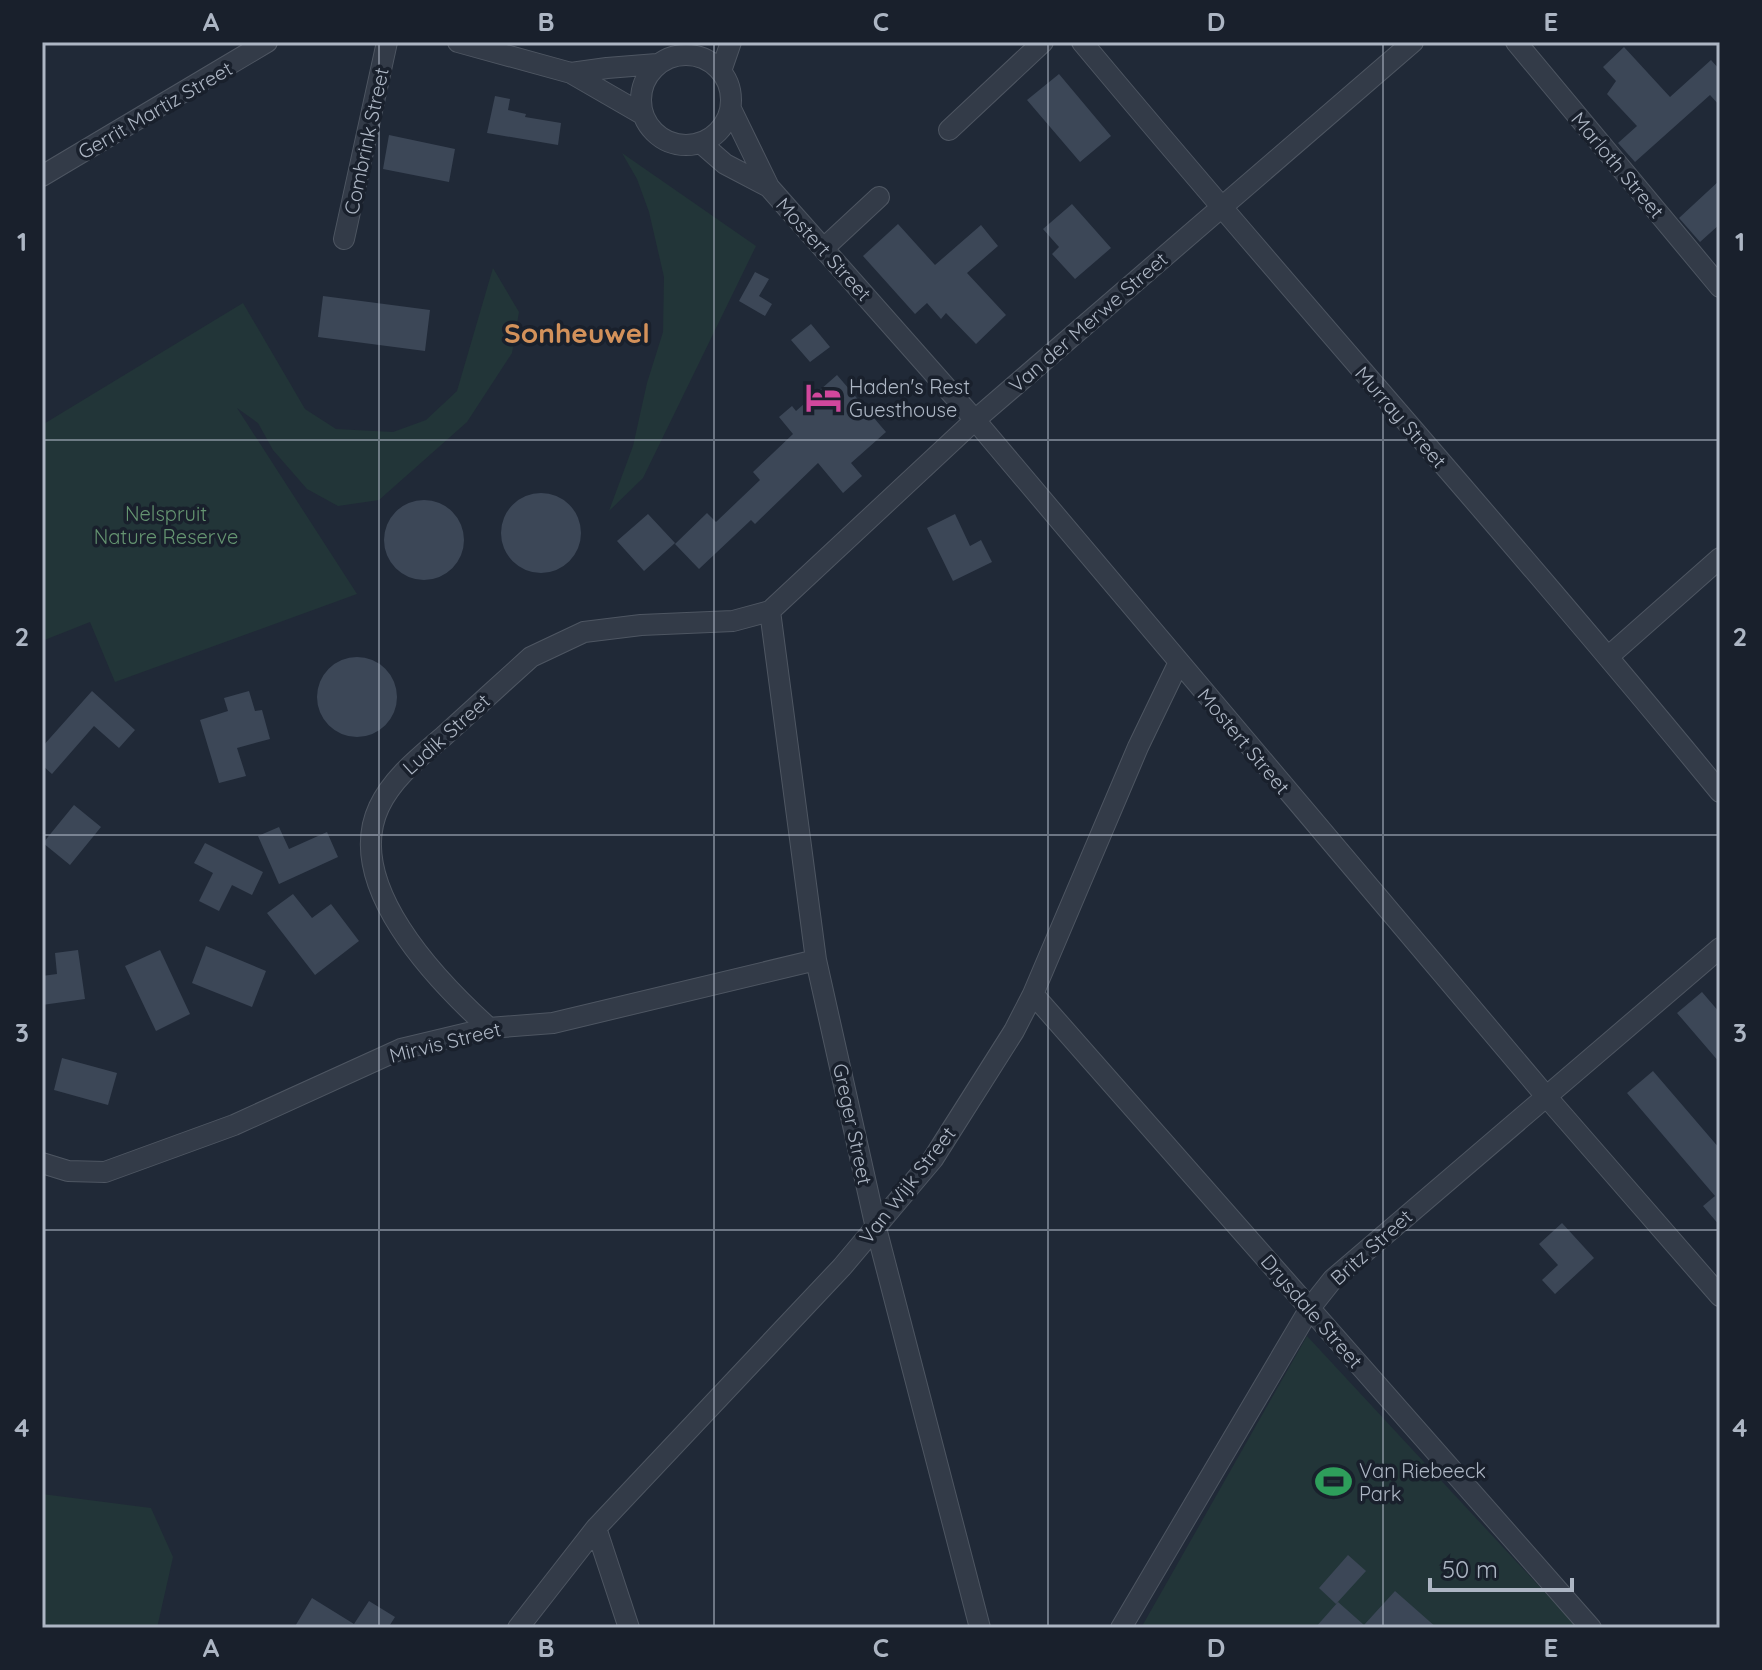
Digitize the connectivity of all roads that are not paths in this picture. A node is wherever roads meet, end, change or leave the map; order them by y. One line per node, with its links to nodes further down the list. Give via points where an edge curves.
1 (267, 42): 17 (street, Gerrit Martiz Street)
2 (387, 42): 21 (street, Combrink Street)
3 (458, 42): 12 (street)
4 (731, 42): 11 (street)
5 (1043, 42): 15 (street)
6 (1082, 42): 20 (street, Murray Street)
7 (1413, 42): 20 (street, Van der Merwe Street)
8 (1516, 42): 23 (street, Marloth Street)
9 (693, 48): 10 (street); 11 (street)
10 (657, 64): 12 (street); 14 (street, via 645,79)
11 (721, 71): 13 (street, via 730,84)
12 (571, 73): 14 (street)
13 (732, 111): 16 (street, via 718,134); 18 (street, Mostert Street)
14 (642, 114): 16 (street, via 665,141)
15 (949, 130)
16 (702, 144): 18 (street, Mostert Street, via 725,164)
17 (42, 176)
18 (769, 187): 22 (street, Mostert Street)
19 (879, 197): 22 (street)
20 (1219, 207): 24 (street, Van der Merwe Street); 27 (street, Murray Street)
21 (344, 239)
22 (824, 248): 24 (street, Mostert Street)
23 (1720, 287)
24 (975, 420): 26 (street, Van der Merwe Street); 28 (street, Mostert Street)
25 (1720, 558): 27 (street)
26 (770, 611): 31 (street, Greger Street); 33 (street, Ludik Street, via 733,621 584,632 557,644 531,657 398,777 379,807 369,845 383,895 418,957)
27 (1609, 656): 29 (street, Murray Street)
28 (1178, 664): 32 (street, Van Wijk Street); 34 (street, Mostert Street)
29 (1720, 792)
30 (1720, 948): 34 (street, Britz Street)
31 (816, 960): 33 (street, Mirvis Street, via 553,1023); 36 (street, Greger Street)
32 (1033, 994): 36 (street, Van Wijk Street, via 933,1159); 38 (street, Drysdale Street)
33 (489, 1028): 35 (street, Mirvis Street, via 401,1049 234,1125 105,1172 68,1171)
34 (1545, 1095): 37 (street, Mostert Street); 38 (street, Britz Street, via 1333,1279)
35 (42, 1163)
36 (876, 1228): 39 (street, Van Wijk Street); 42 (street, Greger Street)
37 (1720, 1296)
38 (1310, 1308): 43 (street, Britz Street); 44 (street, Drysdale Street)
39 (596, 1528): 40 (street, Van Wijk Street); 41 (street)
40 (518, 1628)
41 (629, 1628)
42 (980, 1628)
43 (1121, 1628)
44 (1591, 1628)

